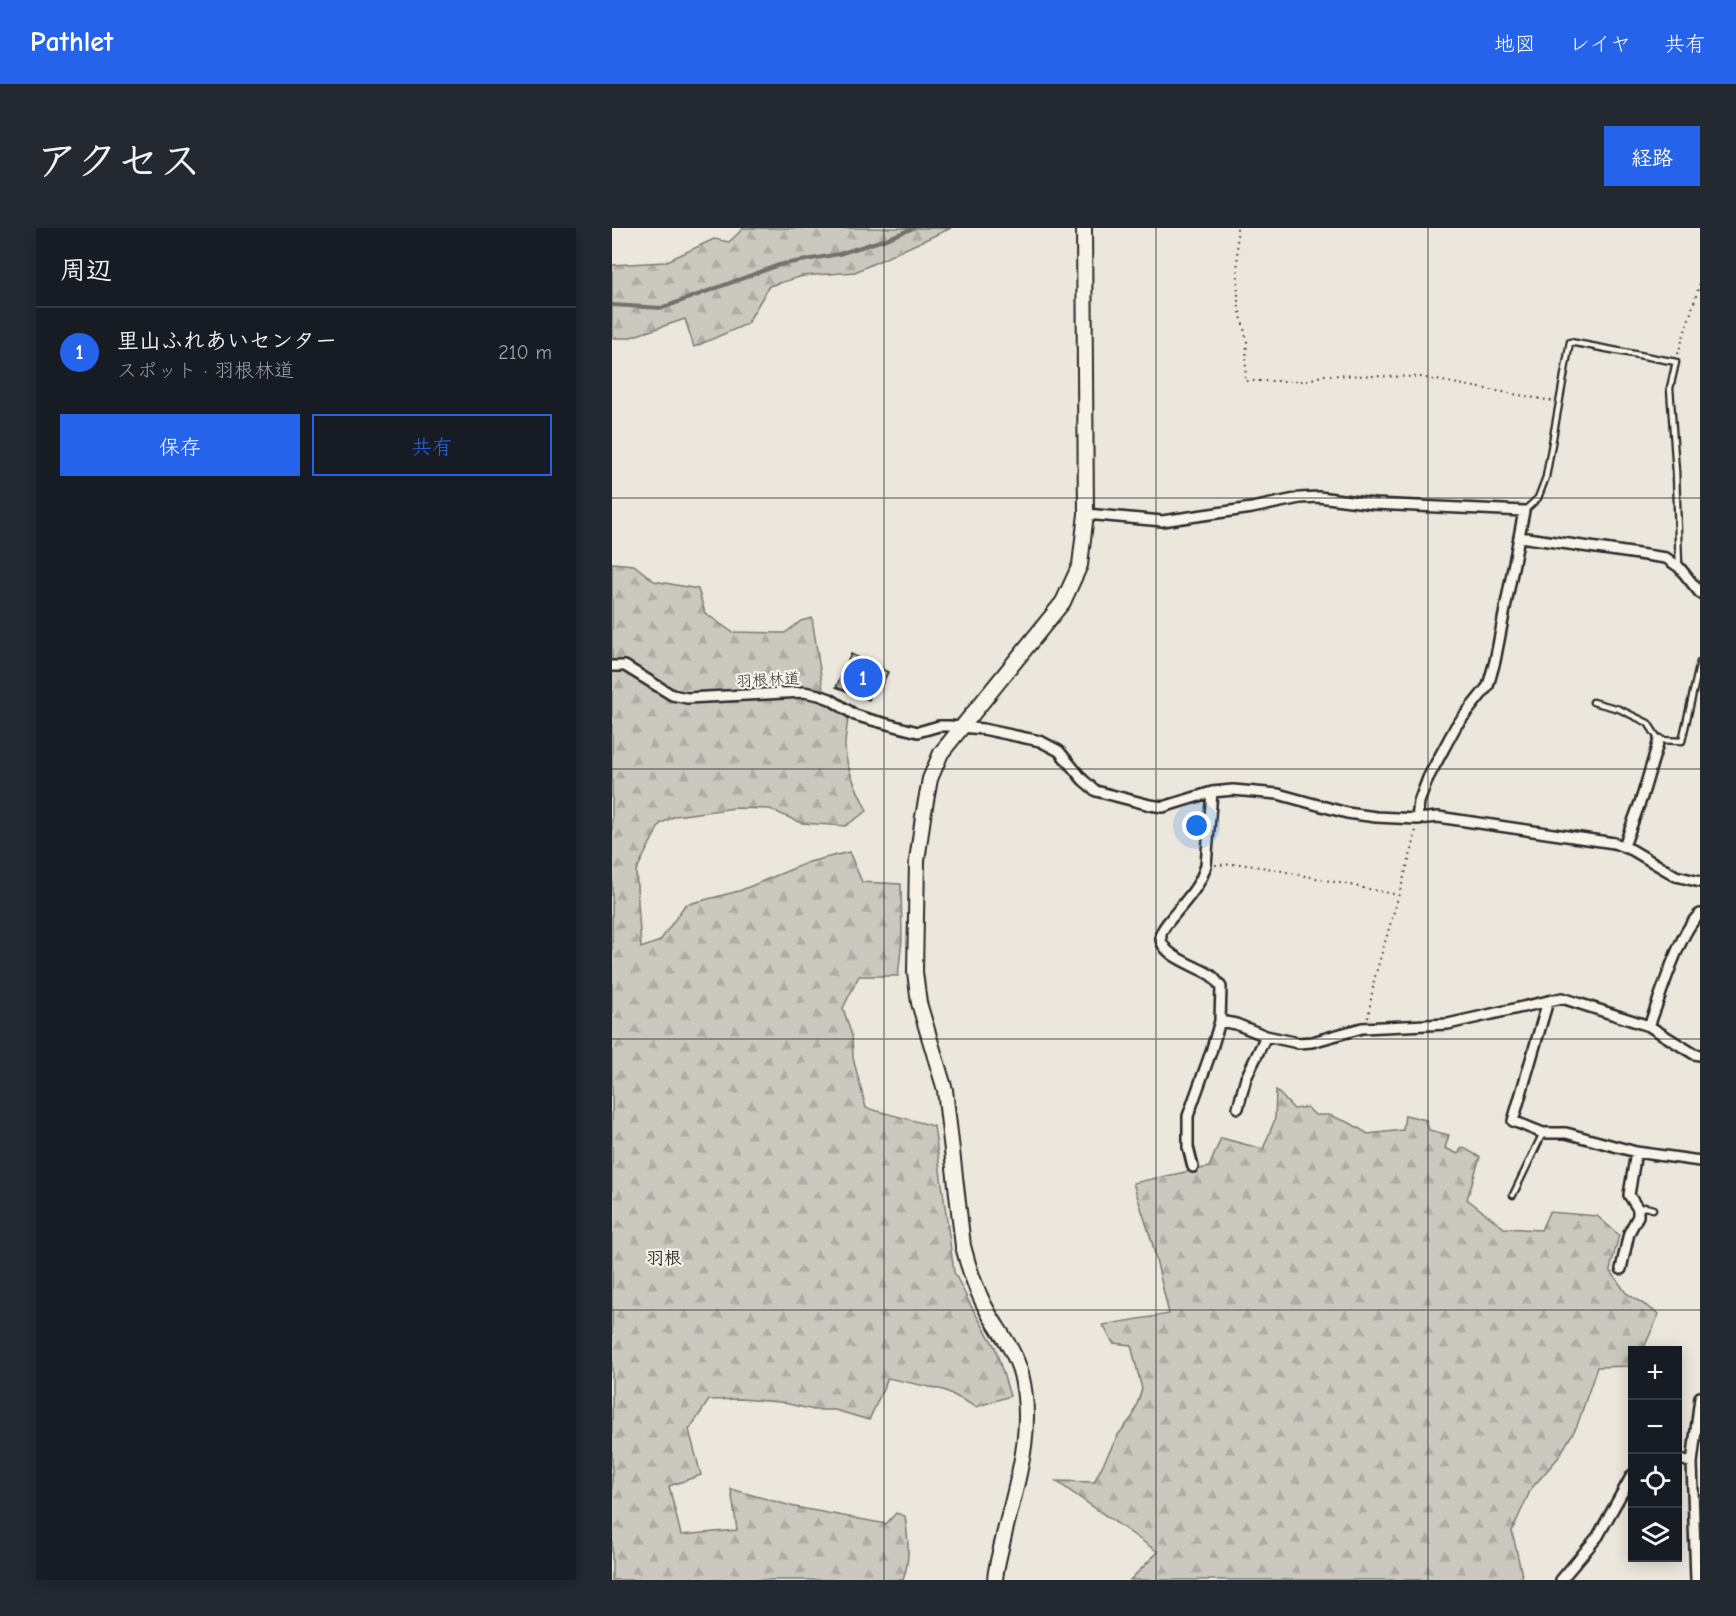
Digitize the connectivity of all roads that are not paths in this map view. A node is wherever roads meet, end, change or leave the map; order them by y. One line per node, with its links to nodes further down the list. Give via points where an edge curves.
1 (1084, 228): 3 (street)
2 (1524, 511): 3 (street, via 1374,504 1319,497 1162,521); 4 (street); 5 (lane, via 1538,498 1546,477 1570,342 1676,362 1670,388)
3 (1086, 514): 10 (street, via 1080,565 1063,602)
4 (1520, 537): 5 (street, via 1651,554); 13 (street, via 1488,686 1456,726 1428,778)
5 (1679, 567): 6 (street)
6 (1700, 593)
7 (1700, 662): 11 (lane, via 1682,741)
8 (612, 666): 10 (street, 羽根林道, via 625,666 672,695 687,698 804,692 830,699 861,717 918,732 939,726)
9 (1593, 702): 11 (lane, via 1648,723)
10 (961, 727): 12 (street, 羽根林道, via 1040,741 1059,751 1096,791 1150,805 1163,807); 36 (street, via 934,767 923,817 917,861 915,972 919,1003 945,1090 969,1269 989,1314 1011,1347 1025,1392 1026,1442)
11 (1659, 740): 14 (street)
12 (1212, 792): 13 (street, 羽根林道, via 1278,794 1347,813); 18 (street, via 1204,875 1161,935 1169,953 1213,976 1221,987)
13 (1417, 819): 14 (street, 羽根林道, via 1460,820)
14 (1624, 846): 15 (street, via 1676,876)
15 (1700, 882)
16 (1700, 914): 19 (street, via 1684,935)
17 (1548, 1001): 19 (street, via 1562,998); 20 (street, via 1448,1024 1368,1027 1312,1042); 23 (street, via 1513,1121)
18 (1220, 1021): 20 (street); 26 (street, via 1188,1116 1188,1147)
19 (1649, 1026): 21 (street)
20 (1266, 1036): 22 (street, via 1246,1078)
21 (1700, 1055)
22 (1238, 1108)
23 (1543, 1133): 24 (street, via 1566,1133); 27 (lane)
24 (1636, 1152): 25 (street); 28 (street, via 1629,1195)
25 (1700, 1161)
26 (1193, 1167)
27 (1513, 1195)
28 (1638, 1209): 29 (lane); 30 (street)
29 (1653, 1209)
30 (1621, 1269)
31 (1700, 1397): 32 (street)
32 (1697, 1440): 34 (street)
33 (1682, 1460): 34 (street)
34 (1692, 1463): 38 (street)
35 (1628, 1482): 37 (street, via 1598,1536)
36 (995, 1580)
37 (1561, 1580)
38 (1696, 1580)

